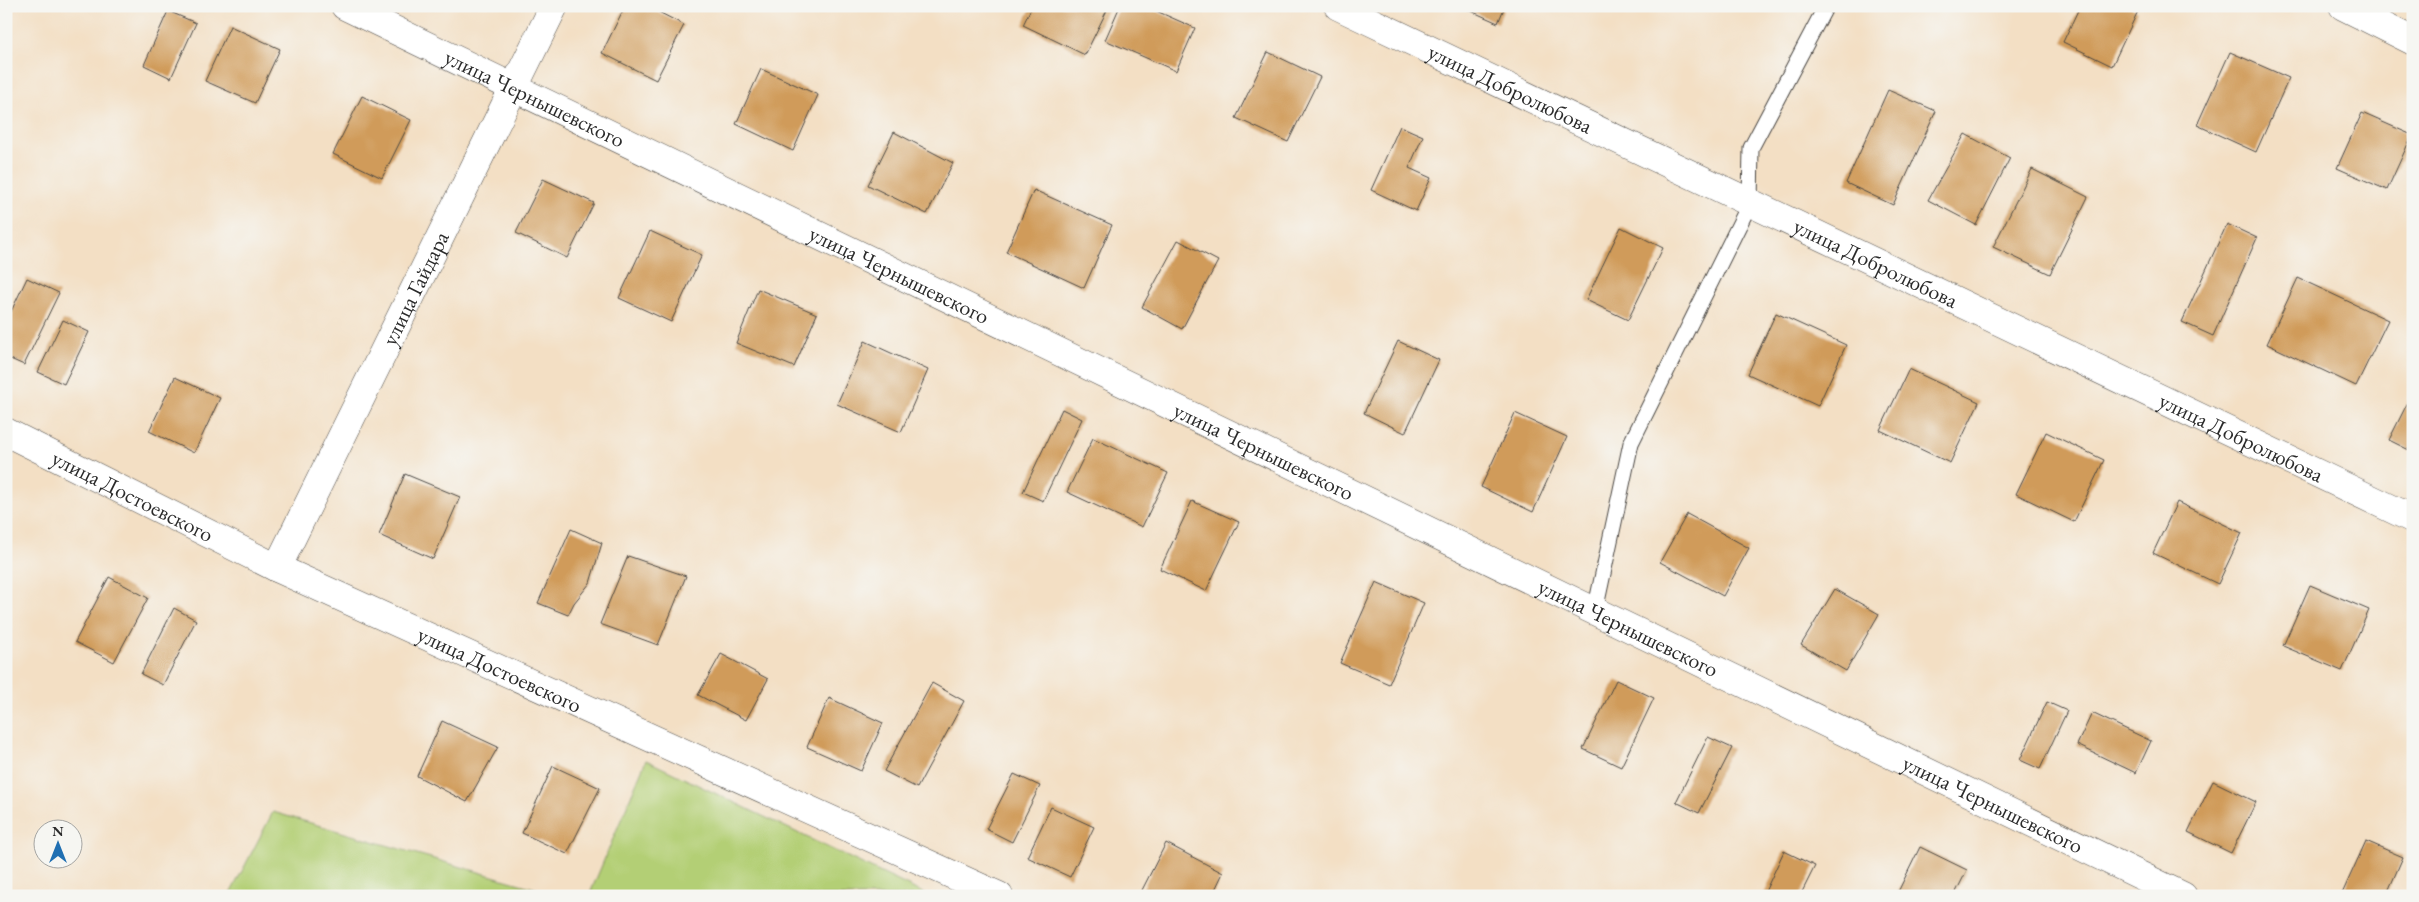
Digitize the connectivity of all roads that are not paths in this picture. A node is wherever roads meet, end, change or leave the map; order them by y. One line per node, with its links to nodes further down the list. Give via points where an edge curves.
1 (345, 6): 7 (street, улица Чернышевского)
2 (554, 6): 7 (street, улица Гайдара)
3 (1338, 6): 8 (street, улица Добролюбова)
4 (1826, 6): 8 (lane, via 1751,148)
5 (2343, 6): 6 (street)
6 (2413, 41)
7 (515, 87): 11 (street, улица Гайдара); 12 (street, улица Чернышевского)
8 (1750, 203): 10 (street, улица Добролюбова); 12 (lane, via 1631,443)
9 (6, 432): 11 (street, улица Достоевского)
10 (2413, 519)
11 (277, 568): 13 (street, улица Достоевского)
12 (1595, 611): 14 (street, улица Чернышевского)
13 (999, 896)
14 (2183, 896)

